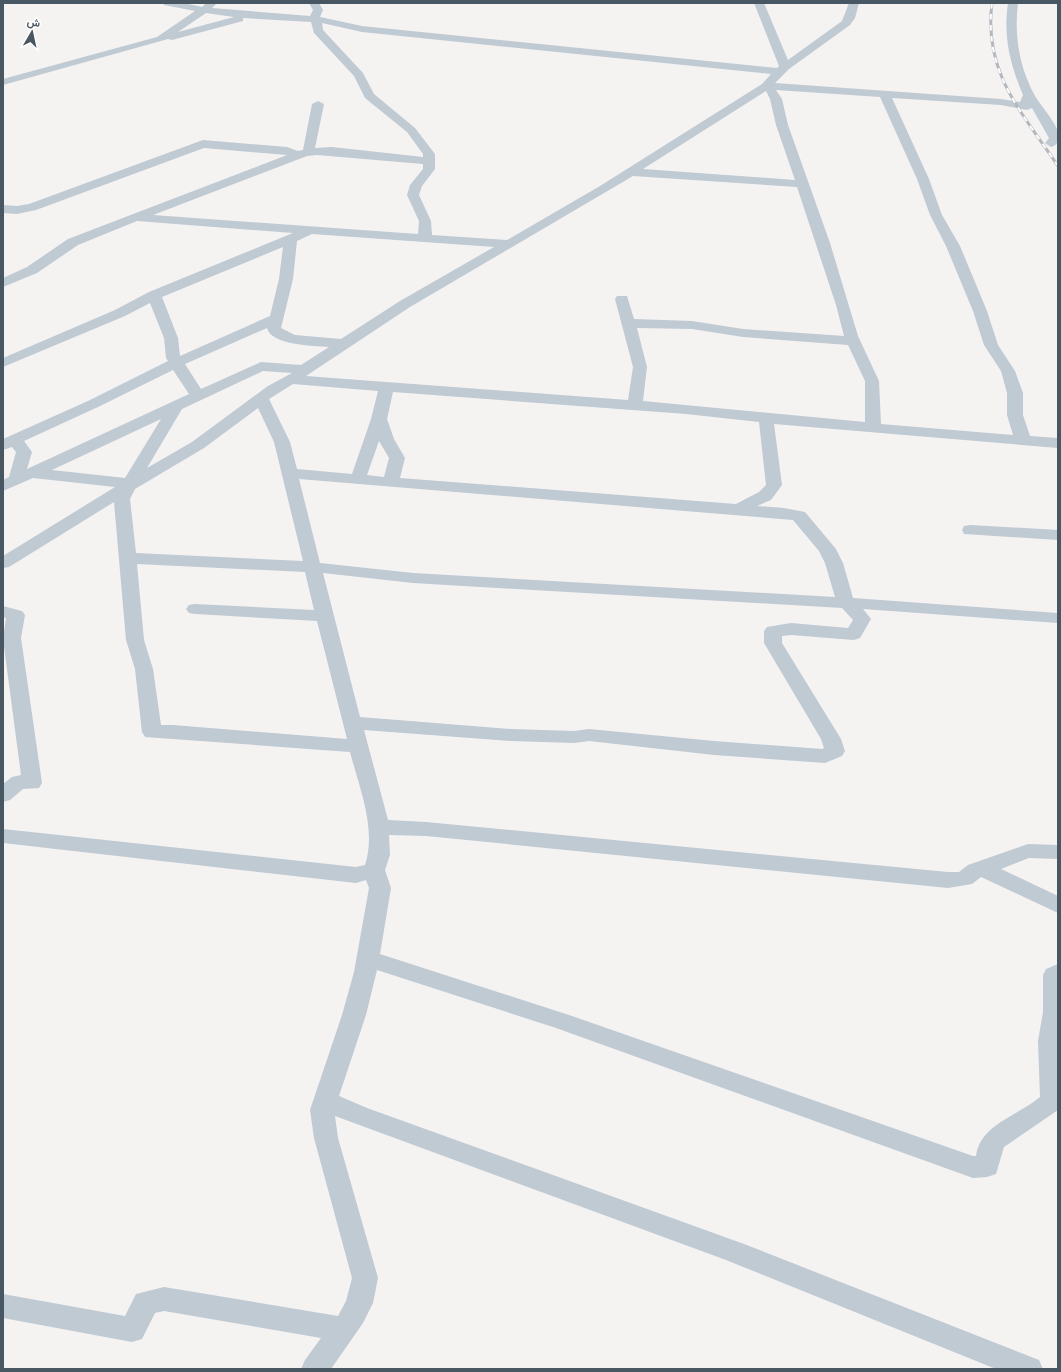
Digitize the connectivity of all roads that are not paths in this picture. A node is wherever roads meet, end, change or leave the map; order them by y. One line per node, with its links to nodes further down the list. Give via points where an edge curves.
1 (168, 3): 6 (street)
2 (314, 3): 8 (street, via 318,10)
3 (759, 3): 11 (street, via 769,24)
4 (854, 3): 11 (street, via 846,23 799,59)
5 (1013, 3): 15 (street, via 1010,37)
6 (208, 7): 7 (street); 9 (street)
7 (256, 16): 8 (street); 9 (street)
8 (315, 20): 11 (street, via 362,29); 20 (street, via 318,31 359,75 369,96 411,130 429,154)
9 (161, 39): 12 (street)
10 (1003, 54): 15 (street, via 1012,80)
11 (782, 66): 13 (street)
12 (3, 82)
13 (767, 86): 14 (street); 21 (street); 22 (street, via 776,99)
14 (885, 94): 15 (street, via 1001,102); 47 (street, via 923,179 936,215 954,246 991,345 1008,371 1015,393 1015,415)
15 (1027, 101): 17 (street)
16 (318, 104): 18 (street)
17 (1055, 141): 19 (street)
18 (303, 154): 20 (street, via 332,151); 23 (street, via 203,144 32,207); 24 (street)
19 (1058, 154)
20 (429, 161): 26 (street, via 429,168 416,185 413,194 425,221)
21 (630, 172): 22 (street); 28 (street)
22 (802, 184): 34 (street)
23 (3, 210)
24 (134, 218): 25 (street); 29 (street, via 73,242 32,270)
25 (310, 230): 26 (street); 27 (street)
26 (425, 238): 28 (street)
27 (291, 239): 30 (street); 32 (street, via 286,279)
28 (511, 244): 35 (street, via 442,282)
29 (3, 283)
30 (154, 295): 36 (street, via 171,338 173,358); 37 (street, via 113,316)
31 (622, 299): 33 (street)
32 (277, 318): 35 (street, via 274,328 280,336); 36 (street)
33 (627, 323): 34 (street, via 692,325 743,333); 43 (street, via 640,368)
34 (853, 341): 46 (street, via 872,381)
35 (344, 343): 38 (street)
36 (176, 362): 40 (street); 48 (street, via 93,404)
37 (3, 363)
38 (299, 375): 39 (street); 40 (street, via 261,366); 41 (street)
39 (386, 387): 43 (street); 45 (street)
40 (198, 396): 42 (street)
41 (261, 398): 50 (street, via 282,442); 54 (street, via 198,445)
42 (177, 405): 52 (street); 54 (street)
43 (635, 405): 44 (street, via 686,408)
44 (766, 418): 46 (street); 55 (street, via 774,485 765,496)
45 (379, 419): 51 (street); 53 (street, via 386,439 397,458)
46 (873, 428): 47 (street)
47 (1023, 440): 49 (street)
48 (9, 442): 52 (street, via 24,452)
49 (1058, 443)
50 (289, 473): 51 (street); 60 (street)
51 (358, 479): 53 (street)
52 (17, 480): 54 (street, via 126,483)
53 (391, 482): 55 (street)
54 (128, 486): 58 (street, via 122,499); 59 (street)
55 (740, 509): 61 (street, via 799,516 827,549)
56 (970, 530): 57 (street)
57 (1056, 539)
58 (128, 558): 60 (street); 67 (street, via 135,640 144,669 152,732 173,731)
59 (3, 564)
60 (313, 567): 61 (street, via 413,578); 64 (street)
61 (847, 603): 65 (street); 66 (street, via 862,618 854,634 773,630 773,643 831,739 835,751 825,756 589,735 511,735)
62 (195, 609): 64 (street)
63 (3, 611): 68 (street, via 16,615 12,638 32,783 19,782)
64 (326, 616): 66 (street)
65 (1058, 618)
66 (352, 723): 67 (street)
67 (359, 746): 69 (street, via 378,818)
68 (3, 795)
69 (378, 827): 72 (street, via 426,829 948,880 964,879); 73 (street, via 379,855)
70 (3, 836): 73 (street, via 356,875)
71 (1058, 852): 72 (street, via 1028,851)
72 (981, 868): 74 (street)
73 (374, 870): 75 (street, via 380,888)
74 (1058, 905)
75 (367, 958): 76 (street, via 571,1025 973,1167 987,1166 990,1145 1003,1134 1043,1110 1052,1101 1050,1041 1055,1012 1054,975); 77 (street, via 354,1015)
76 (1058, 973)
77 (325, 1101): 79 (street, via 322,1110 326,1138 365,1278 365,1292); 81 (street, via 734,1252)
78 (3, 1306): 79 (street, via 132,1330 146,1303 164,1299)
79 (342, 1329): 80 (street)
80 (315, 1369)
81 (1029, 1369)

